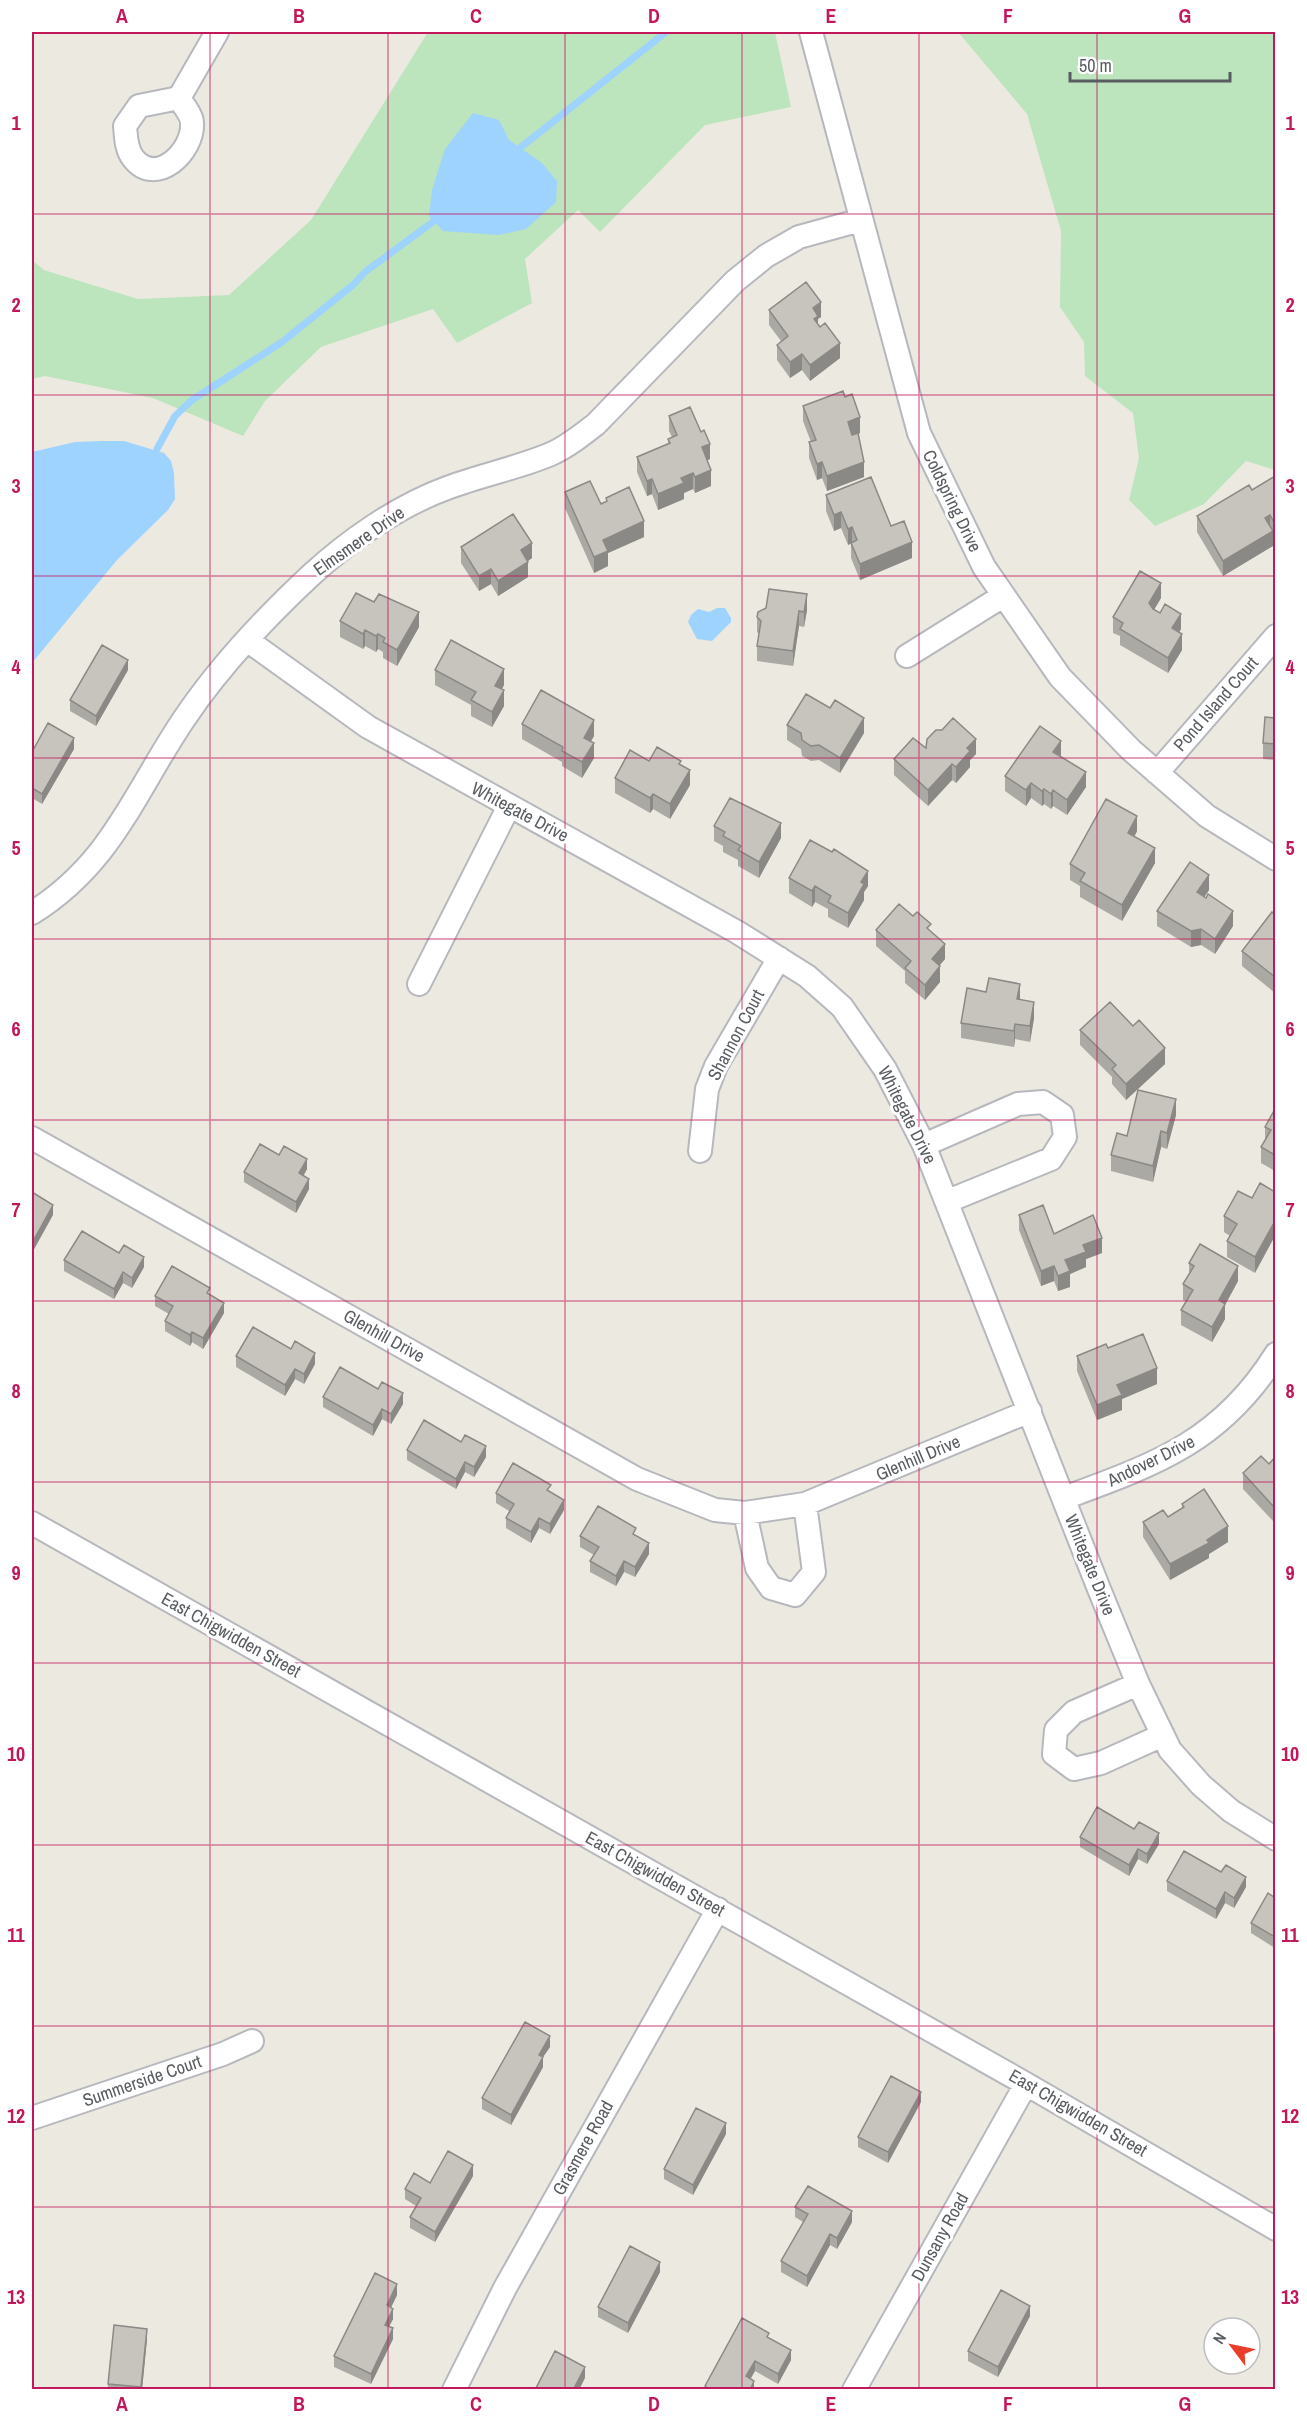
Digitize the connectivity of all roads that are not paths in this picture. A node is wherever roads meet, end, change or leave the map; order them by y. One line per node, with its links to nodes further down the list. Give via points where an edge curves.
1 (217, 32): 3 (street)
2 (811, 32): 4 (street, Coldspring Drive)
3 (179, 98)
4 (861, 220): 5 (street, Coldspring Drive, via 919,433 984,567); 7 (street, Elmsmere Drive, via 800,237 766,256 735,281 596,424 551,454 447,488 372,528 312,574)
5 (1003, 596): 8 (street); 9 (street, Coldspring Drive, via 1060,677)
6 (1275, 636): 9 (street, Pond Island Court)
7 (247, 640): 10 (street, Whitegate Drive, via 368,727); 12 (street, Elmsmere Drive, via 184,718 102,851 83,874)
8 (907, 656)
9 (1157, 773): 11 (street, Coldspring Drive, via 1207,816)
10 (509, 806): 13 (street, Whitegate Drive); 14 (street)
11 (1275, 860)
12 (32, 913)
13 (779, 958): 16 (street, Whitegate Drive, via 842,1007 885,1069); 17 (street, Shannon Court, via 713,1074 707,1089)
14 (419, 984)
15 (32, 1137): 23 (street, Glenhill Drive, via 638,1479 715,1510)
16 (924, 1145): 18 (street, Whitegate Drive); 18 (street, via 1018,1104 1043,1102 1062,1115 1065,1137 1051,1159)
17 (700, 1151)
18 (948, 1201): 20 (street, Whitegate Drive)
19 (1275, 1354): 21 (street, Andover Drive, via 1246,1396 1191,1444 1139,1471)
20 (1030, 1412): 21 (street, Whitegate Drive); 22 (street, Glenhill Drive)
21 (1064, 1498): 25 (street, Whitegate Drive)
22 (805, 1504): 23 (street, Glenhill Drive); 23 (street, via 814,1572 795,1595 771,1588 757,1568)
23 (745, 1513)
24 (32, 1523): 28 (street, East Chigwidden Street)
25 (1138, 1684): 26 (street, Whitegate Drive); 26 (street, via 1074,1712 1056,1730 1054,1755 1074,1769 1101,1763)
26 (1163, 1735): 27 (street, Whitegate Drive, via 1170,1750 1201,1785 1231,1811)
27 (1275, 1839)
28 (718, 1910): 30 (street, East Chigwidden Street); 33 (street, Grasmere Road, via 505,2288)
29 (252, 2041): 31 (street, Summerside Court)
30 (1026, 2084): 32 (street, East Chigwidden Street); 34 (street, Dunsany Road)
31 (32, 2118)
32 (1275, 2229)
33 (454, 2390)
34 (854, 2390)

